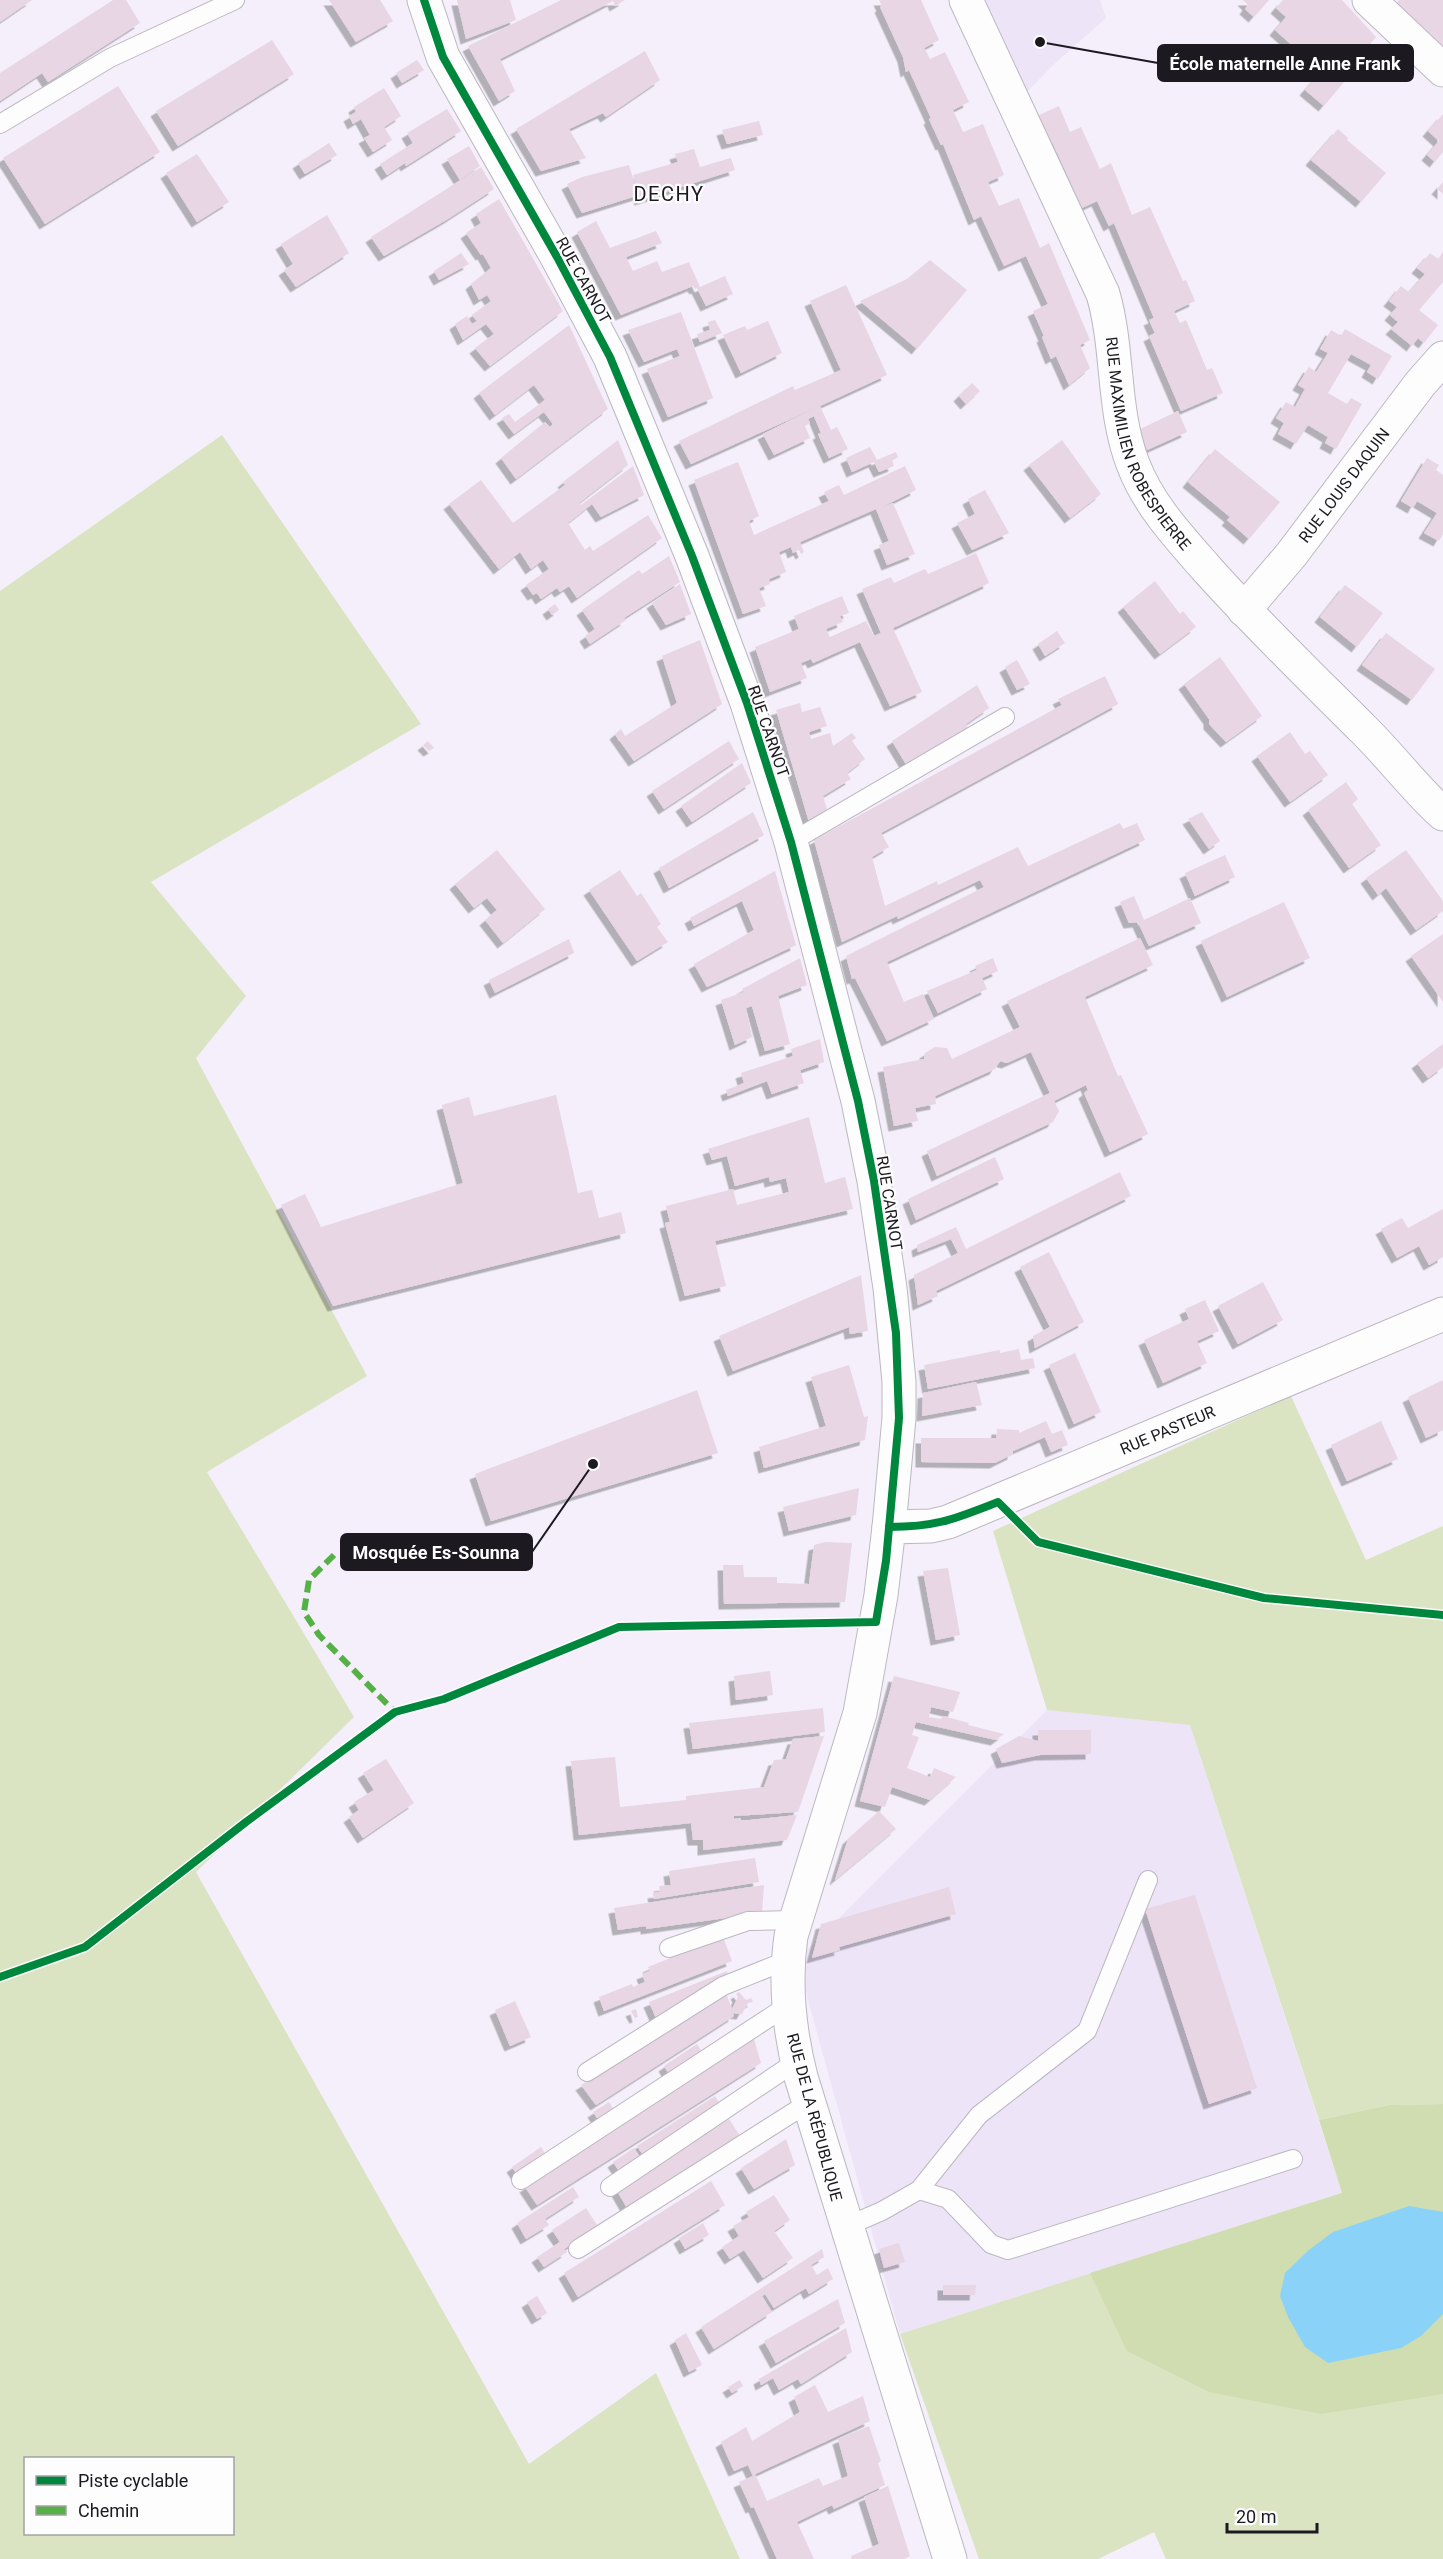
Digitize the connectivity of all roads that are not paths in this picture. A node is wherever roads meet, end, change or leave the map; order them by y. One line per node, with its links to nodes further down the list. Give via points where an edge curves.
1 (235, 0): 6 (lane, via 110,58)
2 (424, 0): 11 (street, RUE CARNOT, via 443,57 610,357 747,703)
3 (966, 0): 8 (street, RUE MAXIMILIEN ROBESPIERRE, via 1103,294 1113,337 1123,426 1133,464 1174,531)
4 (1369, 0): 5 (street)
5 (1443, 70)
6 (0, 124)
7 (1443, 358): 8 (street, RUE LOUIS DAQUIN)
8 (1244, 610): 10 (street, RUE MAXIMILIEN ROBESPIERRE)
9 (1005, 717): 11 (lane)
10 (1443, 814)
11 (791, 842): 13 (street, RUE CARNOT, via 858,1101 890,1288 899,1382)
12 (1443, 1314): 13 (street, RUE PASTEUR, via 948,1522)
13 (889, 1527): 15 (street, RUE DE LA RÉPUBLIQUE, via 861,1713)
14 (1148, 1880): 25 (lane, via 1087,2031 979,2115)
15 (795, 1920): 16 (lane, via 748,1921); 17 (street, RUE DE LA RÉPUBLIQUE)
16 (669, 1948)
17 (788, 1960): 18 (street, RUE DE LA RÉPUBLIQUE); 20 (lane, via 723,1986)
18 (787, 2006): 19 (street, RUE DE LA RÉPUBLIQUE); 23 (lane)
19 (797, 2061): 21 (street, RUE DE LA RÉPUBLIQUE); 24 (lane)
20 (587, 2072)
21 (808, 2103): 26 (street, RUE DE LA RÉPUBLIQUE); 27 (lane)
22 (1293, 2159): 25 (lane, via 1008,2250 991,2244 948,2199)
23 (521, 2180)
24 (610, 2187)
25 (919, 2190): 26 (lane)
26 (845, 2227): 28 (street, RUE DE LA RÉPUBLIQUE)
27 (578, 2249)
28 (950, 2559)

